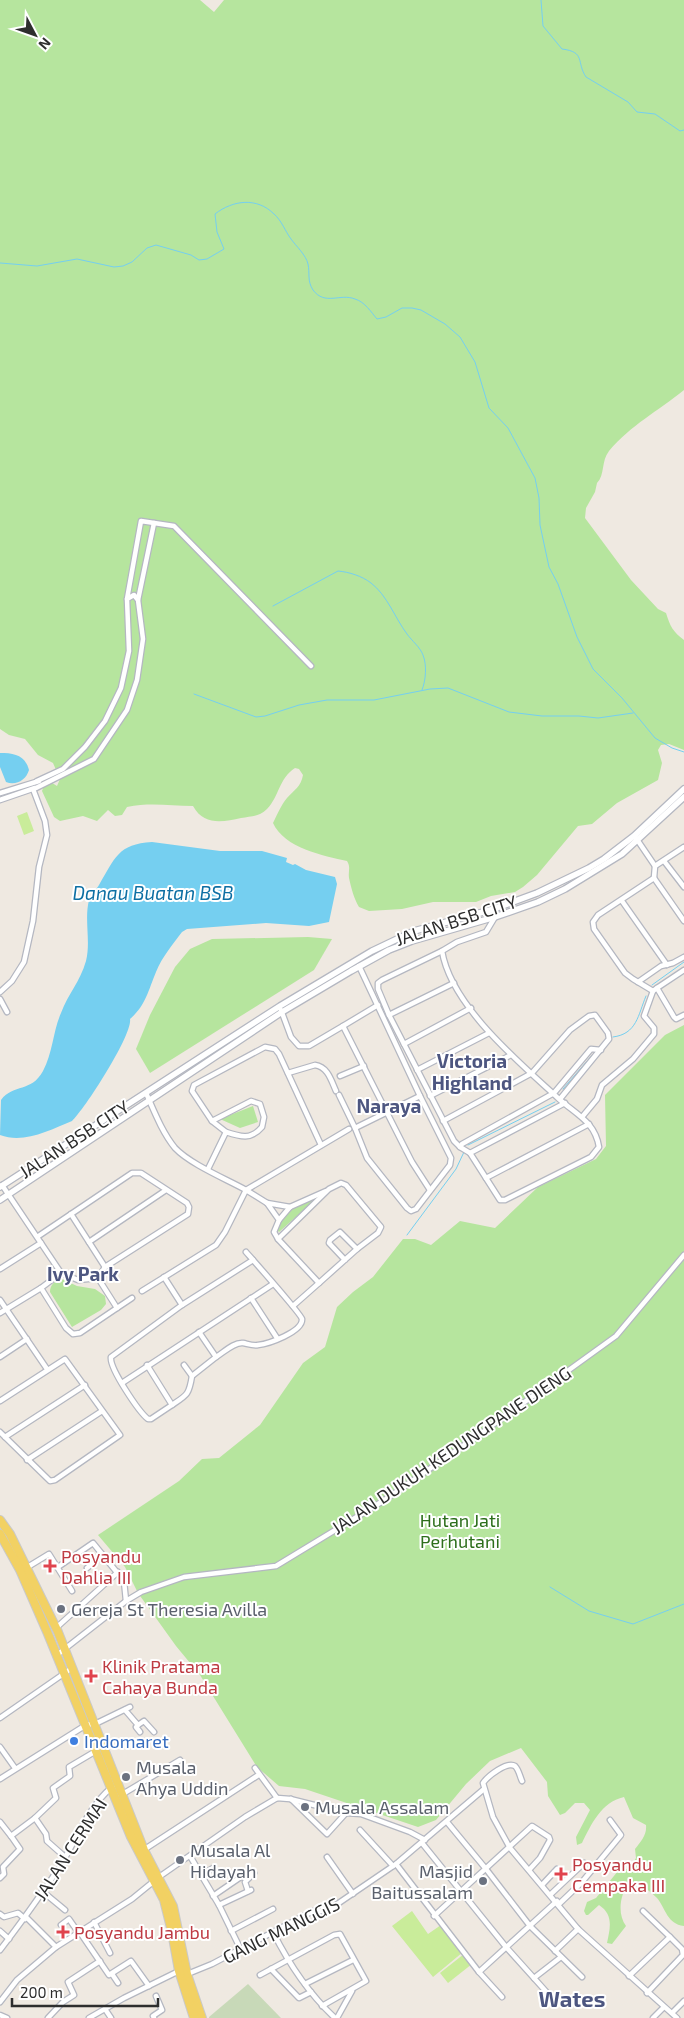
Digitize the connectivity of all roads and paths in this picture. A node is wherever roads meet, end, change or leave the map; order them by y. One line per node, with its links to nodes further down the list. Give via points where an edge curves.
1 (154, 523): 2 (street, via 141,521); 3 (street); 4 (street, via 174,526)
2 (127, 599): 3 (street, via 134,595); 5 (street, via 129,651 121,688 105,721 86,747 63,769)
3 (138, 600): 6 (street, via 143,639 137,680 127,710 94,759)
4 (311, 666)
5 (37, 781): 6 (street, via 40,784); 8 (street)
6 (36, 788): 10 (street); 31 (street, via 47,834 33,921 24,962)
7 (684, 789): 11 (street, JALAN BSB CITY)
8 (0, 793)
9 (684, 797): 11 (street, JALAN BSB CITY)
10 (0, 800)
11 (636, 838): 14 (street); 18 (street, JALAN BSB CITY, via 566,880); 19 (street, JALAN BSB CITY, via 601,868 565,889)
12 (684, 847): 13 (street)
13 (664, 861): 14 (street); 16 (street)
14 (655, 866): 15 (street)
15 (654, 878): 17 (street); 21 (street)
16 (684, 887)
17 (622, 900): 25 (street); 28 (street, via 594,919 594,929 625,973)
18 (494, 909): 19 (street); 35 (street, JALAN BSB CITY, via 414,931 394,940)
19 (495, 917): 20 (street, JALAN BSB CITY); 22 (street)
20 (485, 920): 22 (street); 26 (street, JALAN BSB CITY, via 412,941)
21 (684, 921)
22 (486, 932): 23 (street, via 456,942)
23 (442, 951): 29 (street); 38 (street, via 378,983)
24 (684, 957): 25 (street)
25 (667, 965): 28 (street, via 650,972)
26 (358, 966): 33 (street); 35 (street, JALAN BSB CITY)
27 (684, 970): 30 (street)
28 (638, 982): 30 (street)
29 (454, 983): 34 (street); 38 (street)
30 (655, 990): 37 (street, via 676,1019); 57 (street, via 644,1016 654,1028 654,1034 602,1085 595,1103)
31 (0, 992)
32 (0, 999): 36 (street)
33 (378, 1005): 39 (street); 51 (street)
34 (471, 1008): 40 (street); 41 (street)
35 (281, 1009): 39 (street, via 291,1037 299,1046 308,1046); 49 (street, JALAN BSB CITY); 54 (street, JALAN BSB CITY)
36 (7, 1012)
37 (684, 1014)
38 (390, 1015): 41 (street)
39 (343, 1026): 44 (street)
40 (489, 1033): 43 (street); 45 (street)
41 (404, 1044): 45 (street)
42 (601, 1050): 47 (street, via 609,1036 593,1014 570,1030); 50 (street, via 595,1048 588,1052); 53 (street)
43 (512, 1055): 47 (street); 52 (street)
44 (364, 1066): 48 (street); 56 (street)
45 (417, 1070): 52 (street)
46 (288, 1073): 58 (street, via 275,1049 264,1047 198,1081 192,1091); 61 (street, via 315,1065 326,1071); 64 (street)
47 (532, 1073): 50 (street); 59 (street)
48 (340, 1076)
49 (146, 1093): 54 (street, JALAN BSB CITY); 69 (street, JALAN BSB CITY)
50 (554, 1093): 53 (street); 65 (street)
51 (420, 1096): 56 (street); 73 (street, via 452,1158)
52 (430, 1096): 59 (street)
53 (560, 1099): 55 (street)
54 (149, 1100): 67 (street, via 175,1148); 74 (street, JALAN BSB CITY)
55 (565, 1103): 57 (street); 66 (street)
56 (387, 1113): 61 (street); 73 (street)
57 (582, 1117): 60 (street)
58 (212, 1121): 63 (street); 63 (street, via 252,1101 260,1104 264,1122 258,1131 247,1137)
59 (443, 1121): 65 (street)
60 (589, 1124): 68 (street); 68 (street, via 596,1132 599,1147 591,1157 502,1201)
61 (355, 1128): 73 (street, via 366,1158 407,1208 411,1211 416,1209)
62 (350, 1129): 64 (street)
63 (226, 1132): 67 (street)
64 (321, 1145): 72 (street)
65 (460, 1147): 66 (street)
66 (470, 1154): 68 (street)
67 (208, 1169): 72 (street)
68 (486, 1178)
69 (1, 1186): 74 (street, JALAN BSB CITY)
70 (329, 1189): 77 (street); 81 (street); 84 (street, via 341,1183 346,1185 380,1226 378,1233)
71 (166, 1190): 78 (street, via 141,1173 132,1174); 82 (street); 89 (street, via 190,1207 188,1214)
72 (246, 1190): 76 (street); 92 (street, via 216,1245)
73 (430, 1190)
74 (8, 1194): 75 (street, JALAN BSB CITY); 80 (street)
75 (0, 1200)
76 (267, 1203): 77 (street); 79 (street)
77 (290, 1207): 79 (street)
78 (71, 1214): 80 (street); 82 (street)
79 (279, 1220): 81 (street, via 274,1229)
80 (37, 1237): 83 (street)
81 (278, 1240): 94 (street)
82 (89, 1242): 89 (street)
83 (41, 1243): 90 (street); 91 (street)
84 (357, 1249): 88 (street); 88 (street, via 341,1232 330,1240 329,1245)
85 (246, 1252): 87 (street)
86 (684, 1255): 131 (street, JALAN DUKUH KEDUNGPANE DIENG, via 616,1336 383,1501 276,1566 184,1576)
87 (253, 1260): 95 (street); 101 (street)
88 (345, 1260): 94 (street)
89 (105, 1267): 93 (street)
90 (0, 1269)
91 (61, 1273): 93 (street, via 78,1280); 96 (street)
92 (164, 1277): 97 (street); 101 (street)
93 (98, 1278): 103 (street)
94 (319, 1283): 102 (street)
95 (273, 1284): 99 (street); 102 (street)
96 (41, 1288): 103 (street, via 73,1334); 104 (street)
97 (142, 1291)
98 (132, 1298): 103 (street)
99 (251, 1298): 106 (street); 107 (street)
100 (0, 1300): 104 (street)
101 (182, 1306): 115 (street, via 110,1357)
102 (293, 1306): 107 (street, via 301,1317 300,1325 291,1333)
103 (117, 1308)
104 (6, 1309): 105 (street); 108 (street)
105 (0, 1313)
106 (199, 1332): 110 (street); 111 (street)
107 (277, 1338): 110 (street, via 258,1345 238,1343)
108 (27, 1340): 109 (street); 113 (street)
109 (0, 1357)
110 (216, 1357): 114 (street)
111 (147, 1365): 115 (street); 118 (street)
112 (184, 1365): 114 (street)
113 (47, 1369): 116 (street, via 65,1359); 117 (street)
114 (192, 1376): 118 (street, via 190,1391)
115 (122, 1382): 118 (street, via 148,1419)
116 (85, 1385): 119 (street); 121 (street)
117 (0, 1401)
118 (172, 1405)
119 (102, 1411): 122 (street); 122 (street, via 120,1435 55,1480 48,1481)
120 (0, 1432): 121 (street)
121 (5, 1437): 122 (street)
122 (27, 1460)
123 (0, 1520): 128 (main road, via 10,1534)
124 (0, 1534): 128 (main road)
125 (103, 1555): 126 (street, via 92,1543); 127 (street); 129 (street)
126 (58, 1568): 128 (street, via 49,1554); 130 (street)
127 (87, 1568)
128 (23, 1569): 132 (main road); 133 (main road)
129 (118, 1572): 131 (street, via 125,1584); 132 (street)
130 (72, 1591)
131 (126, 1601): 134 (street, JALAN DUKUH KEDUNGPANE DIENG)
132 (56, 1628): 133 (main road); 134 (main road)
133 (48, 1634): 135 (main road)
134 (65, 1650): 135 (street, JALAN DUKUH KEDUNGPANE DIENG); 136 (main road)
135 (57, 1656): 137 (main road)
136 (72, 1668): 137 (street); 141 (main road)
137 (64, 1673): 140 (street); 142 (main road)
138 (130, 1707): 139 (street)
139 (125, 1710): 141 (street); 143 (street)
140 (0, 1718)
141 (95, 1723): 142 (street); 154 (main road)
142 (86, 1725): 147 (main road); 149 (street)
143 (138, 1725): 144 (street); 145 (street, via 144,1721)
144 (140, 1732)
145 (154, 1732)
146 (0, 1747): 149 (street)
147 (97, 1751): 154 (main road); 160 (street, via 69,1768 70,1776 53,1788 56,1798)
148 (180, 1760): 156 (street)
149 (15, 1768): 152 (street)
150 (255, 1768): 158 (street)
151 (257, 1776): 170 (street)
152 (0, 1779)
153 (522, 1782): 155 (street, via 518,1770 509,1765 490,1775 483,1783)
154 (115, 1786): 156 (main road); 171 (street, JALAN CERMAI, via 90,1812)
155 (484, 1789): 163 (street, GANG MANGGIS); 169 (street, via 493,1817)
156 (119, 1796): 170 (main road)
157 (290, 1799): 158 (street); 159 (street); 159 (street, via 327,1834)
158 (275, 1800): 172 (street)
159 (346, 1813): 168 (street, via 361,1814 410,1832)
160 (35, 1818): 167 (street); 171 (street, via 47,1841)
161 (610, 1820): 189 (street, via 621,1836 588,1876)
162 (0, 1822): 164 (street)
163 (447, 1822): 168 (street, GANG MANGGIS); 177 (street)
164 (5, 1828): 166 (street); 167 (street)
165 (360, 1830): 175 (street)
166 (0, 1833)
167 (11, 1836): 181 (street, via 20,1848 3,1867 4,1874)
168 (423, 1842): 175 (street, GANG MANGGIS); 185 (street)
169 (510, 1848): 177 (street); 179 (street); 179 (street, via 532,1826 549,1837 540,1858)
170 (141, 1851): 182 (main road)
171 (65, 1856): 184 (street, JALAN CERMAI)
172 (190, 1856): 180 (street); 182 (street)
173 (327, 1857): 186 (street)
174 (584, 1863): 187 (street)
175 (394, 1865): 186 (street, GANG MANGGIS); 195 (street)
176 (213, 1868): 180 (street)
177 (486, 1869): 185 (street); 199 (street)
178 (557, 1869): 183 (street)
179 (529, 1870): 183 (street)
180 (201, 1875): 188 (street)
181 (0, 1878)
182 (157, 1879): 197 (street); 220 (main road)
183 (542, 1884): 187 (street)
184 (42, 1891): 192 (street); 196 (street, JALAN CERMAI)
185 (462, 1891): 195 (street); 208 (street)
186 (353, 1894): 204 (street, GANG MANGGIS, via 326,1911 313,1911)
187 (550, 1894): 189 (street)
188 (213, 1896): 190 (street); 190 (street, via 251,1872 245,1882 250,1890)
189 (558, 1902): 199 (street); 200 (street)
190 (219, 1905): 202 (street)
191 (273, 1909): 202 (street)
192 (65, 1910)
193 (643, 1912): 205 (street)
194 (0, 1914): 196 (street, via 4,1917 18,1914)
195 (434, 1916): 219 (street)
196 (25, 1918): 206 (street, JALAN CERMAI); 207 (street, JALAN CERMAI)
197 (94, 1922): 203 (street); 212 (street)
198 (61, 1925): 203 (street, via 69,1919)
199 (530, 1926): 208 (street); 211 (street)
200 (578, 1929): 211 (street); 223 (street)
201 (0, 1931): 206 (street)
202 (231, 1931): 209 (street)
203 (79, 1932): 207 (street); 216 (street)
204 (273, 1932): 209 (street, GANG MANGGIS); 214 (street)
205 (670, 1937): 217 (street, via 684,1952); 223 (street)
206 (9, 1939): 210 (street, JALAN CERMAI)
207 (56, 1947): 236 (street, via 17,1980)
208 (506, 1947): 219 (street); 225 (street)
209 (240, 1948): 220 (street, GANG MANGGIS, via 212,1964)
210 (0, 1950)
211 (556, 1951): 213 (street)
212 (110, 1953)
213 (561, 1957): 224 (street); 225 (street)
214 (287, 1960): 215 (street, via 338,1934); 218 (street); 227 (street)
215 (353, 1960): 227 (street); 229 (street, via 366,1981)
216 (100, 1961): 221 (street, via 109,1975); 243 (street, via 68,1982 74,1994)
217 (682, 1961): 231 (street)
218 (271, 1969): 222 (street); 230 (street, via 299,1998)
219 (479, 1972): 233 (street)
220 (183, 1973): 228 (street, GANG MANGGIS); 247 (main road); 248 (main road)
221 (112, 1974): 226 (street); 228 (street, via 131,1961)
222 (260, 1975)
223 (628, 1976): 231 (street)
224 (582, 1977)
225 (534, 1978): 234 (street)
226 (118, 1983)
227 (305, 1984): 230 (street)
228 (149, 1986): 239 (street, GANG MANGGIS)
229 (353, 1990): 237 (street); 249 (street)
230 (311, 1992): 237 (street)
231 (647, 1993): 238 (street)
232 (156, 1996): 246 (street, via 162,2010)
233 (502, 1997)
234 (551, 1997)
235 (684, 2001): 240 (street)
236 (0, 2002)
237 (322, 2006): 249 (street)
238 (664, 2007): 240 (street); 250 (street)
239 (105, 2009): 244 (street, GANG MANGGIS); 245 (street)
240 (672, 2013): 251 (street)
241 (0, 2015): 242 (street)
242 (7, 2018)
243 (48, 2018)
244 (89, 2018)
245 (111, 2018)
246 (154, 2018)
247 (194, 2018)
248 (202, 2018)
249 (336, 2018)
250 (653, 2018)
251 (677, 2018)

